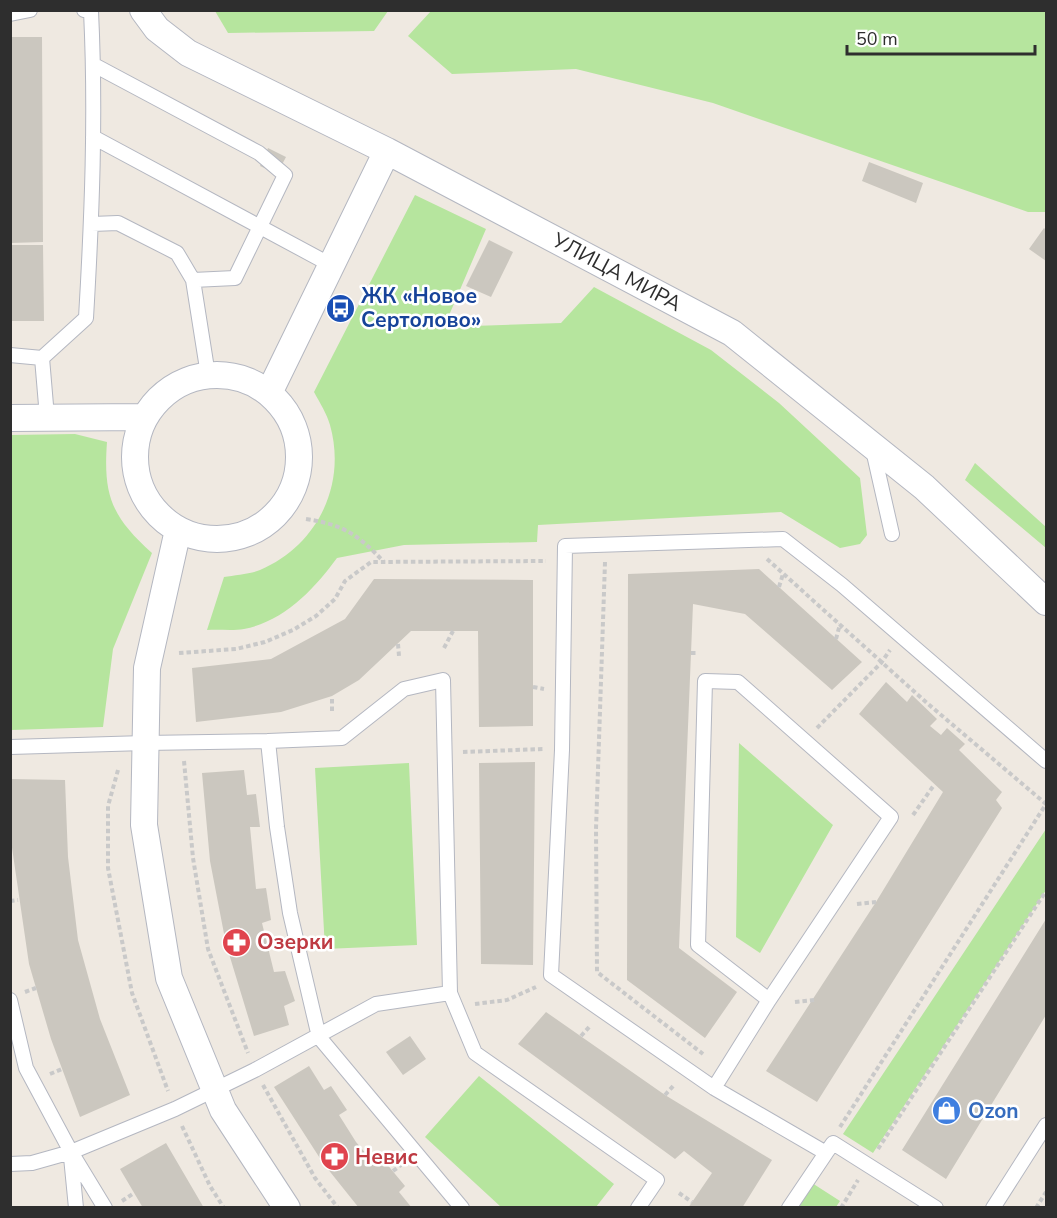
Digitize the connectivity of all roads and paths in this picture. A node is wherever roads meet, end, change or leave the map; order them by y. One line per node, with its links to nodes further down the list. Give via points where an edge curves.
1 (30, 10): 4 (lane)
2 (84, 10): 5 (lane, via 91,11)
3 (143, 10): 7 (street, УЛИЦА МИРА, via 157,29 188,53)
4 (10, 14)
5 (94, 65): 6 (lane); 9 (lane, via 259,153 285,175)
6 (93, 137): 8 (lane); 9 (lane)
7 (387, 151): 10 (street); 19 (street, УЛИЦА МИРА, via 732,333)
8 (92, 224): 11 (lane, via 118,223 177,253); 13 (lane, via 86,318)
9 (260, 225): 10 (lane); 11 (lane, via 235,278)
10 (331, 265): 15 (street)
11 (193, 280): 14 (lane)
12 (10, 355): 13 (lane)
13 (42, 358): 16 (lane)
14 (208, 375): 15 (street, via 250,382); 17 (street, via 183,382 161,396)
15 (269, 393): 21 (street, via 291,420 300,453 294,488 275,516 246,535 211,540)
16 (47, 417): 17 (street); 18 (street)
17 (145, 417): 21 (street, via 135,448 138,480 153,509)
18 (10, 418)
19 (873, 448): 22 (lane); 28 (street, УЛИЦА МИРА, via 924,487)
20 (306, 519): 23 (path, via 334,524 358,536)
21 (178, 530): 43 (street, via 147,668)
22 (892, 534)
23 (384, 562): 24 (path); 35 (path, via 370,562 345,581 335,599 316,616 293,630 236,649)
24 (565, 562): 25 (path); 31 (lane, via 565,546 783,539); 57 (lane, via 562,750)
25 (604, 562)
26 (783, 574): 27 (path)
27 (778, 587)
28 (1047, 602)
29 (840, 624): 32 (path)
30 (453, 631): 34 (path)
31 (900, 636): 42 (path, via 881,663); 48 (lane)
32 (836, 639)
33 (398, 644): 36 (path)
34 (444, 648)
35 (180, 653)
36 (399, 656)
37 (533, 687): 38 (path)
38 (544, 690)
39 (332, 696): 40 (path)
40 (332, 711)
41 (268, 741): 43 (lane); 58 (lane, via 342,738 404,688 443,680); 65 (lane, via 290,913)
42 (804, 741): 60 (lane, via 891,818); 60 (lane, via 738,682 705,681 698,945)
43 (145, 743): 44 (lane); 71 (street, via 144,825 169,978)
44 (10, 747)
45 (543, 749): 47 (path)
46 (183, 753): 67 (path, via 193,858 208,949)
47 (458, 753)
48 (1047, 761)
49 (934, 785): 51 (path)
50 (1047, 804): 74 (path)
51 (913, 815)
52 (1047, 891): 78 (path)
53 (18, 900): 54 (path)
54 (10, 901)
55 (876, 902): 56 (path)
56 (857, 904)
57 (551, 975): 58 (path, via 541,985 507,1000 479,1005); 70 (lane)
58 (450, 993): 65 (lane, via 376,1004); 88 (lane, via 475,1053 657,1180)
59 (10, 1000): 75 (lane, via 26,1068)
60 (769, 1000): 70 (lane)
61 (814, 1000): 62 (path)
62 (795, 1002)
63 (591, 1024): 64 (path)
64 (581, 1036)
65 (320, 1037): 67 (lane); 87 (lane)
66 (62, 1069): 68 (path)
67 (255, 1071): 71 (lane); 86 (path, via 315,1178)
68 (46, 1076)
69 (675, 1083): 72 (path)
70 (714, 1088): 74 (lane)
71 (215, 1091): 75 (lane); 85 (street, via 223,1110)
72 (665, 1095)
73 (1047, 1125): 92 (lane)
74 (829, 1148): 78 (lane); 89 (lane)
75 (71, 1152): 77 (lane, via 33,1163); 83 (lane); 84 (lane)
76 (404, 1162): 79 (path)
77 (10, 1164)
78 (868, 1164): 90 (path); 91 (lane)
79 (393, 1171)
80 (1047, 1192): 93 (path)
81 (679, 1193): 82 (path)
82 (692, 1202)
83 (76, 1208)
84 (105, 1208)
85 (286, 1208)
86 (338, 1208)
87 (462, 1208)
88 (639, 1208)
89 (789, 1208)
90 (841, 1208)
91 (936, 1208)
92 (993, 1208)
93 (1036, 1208)

